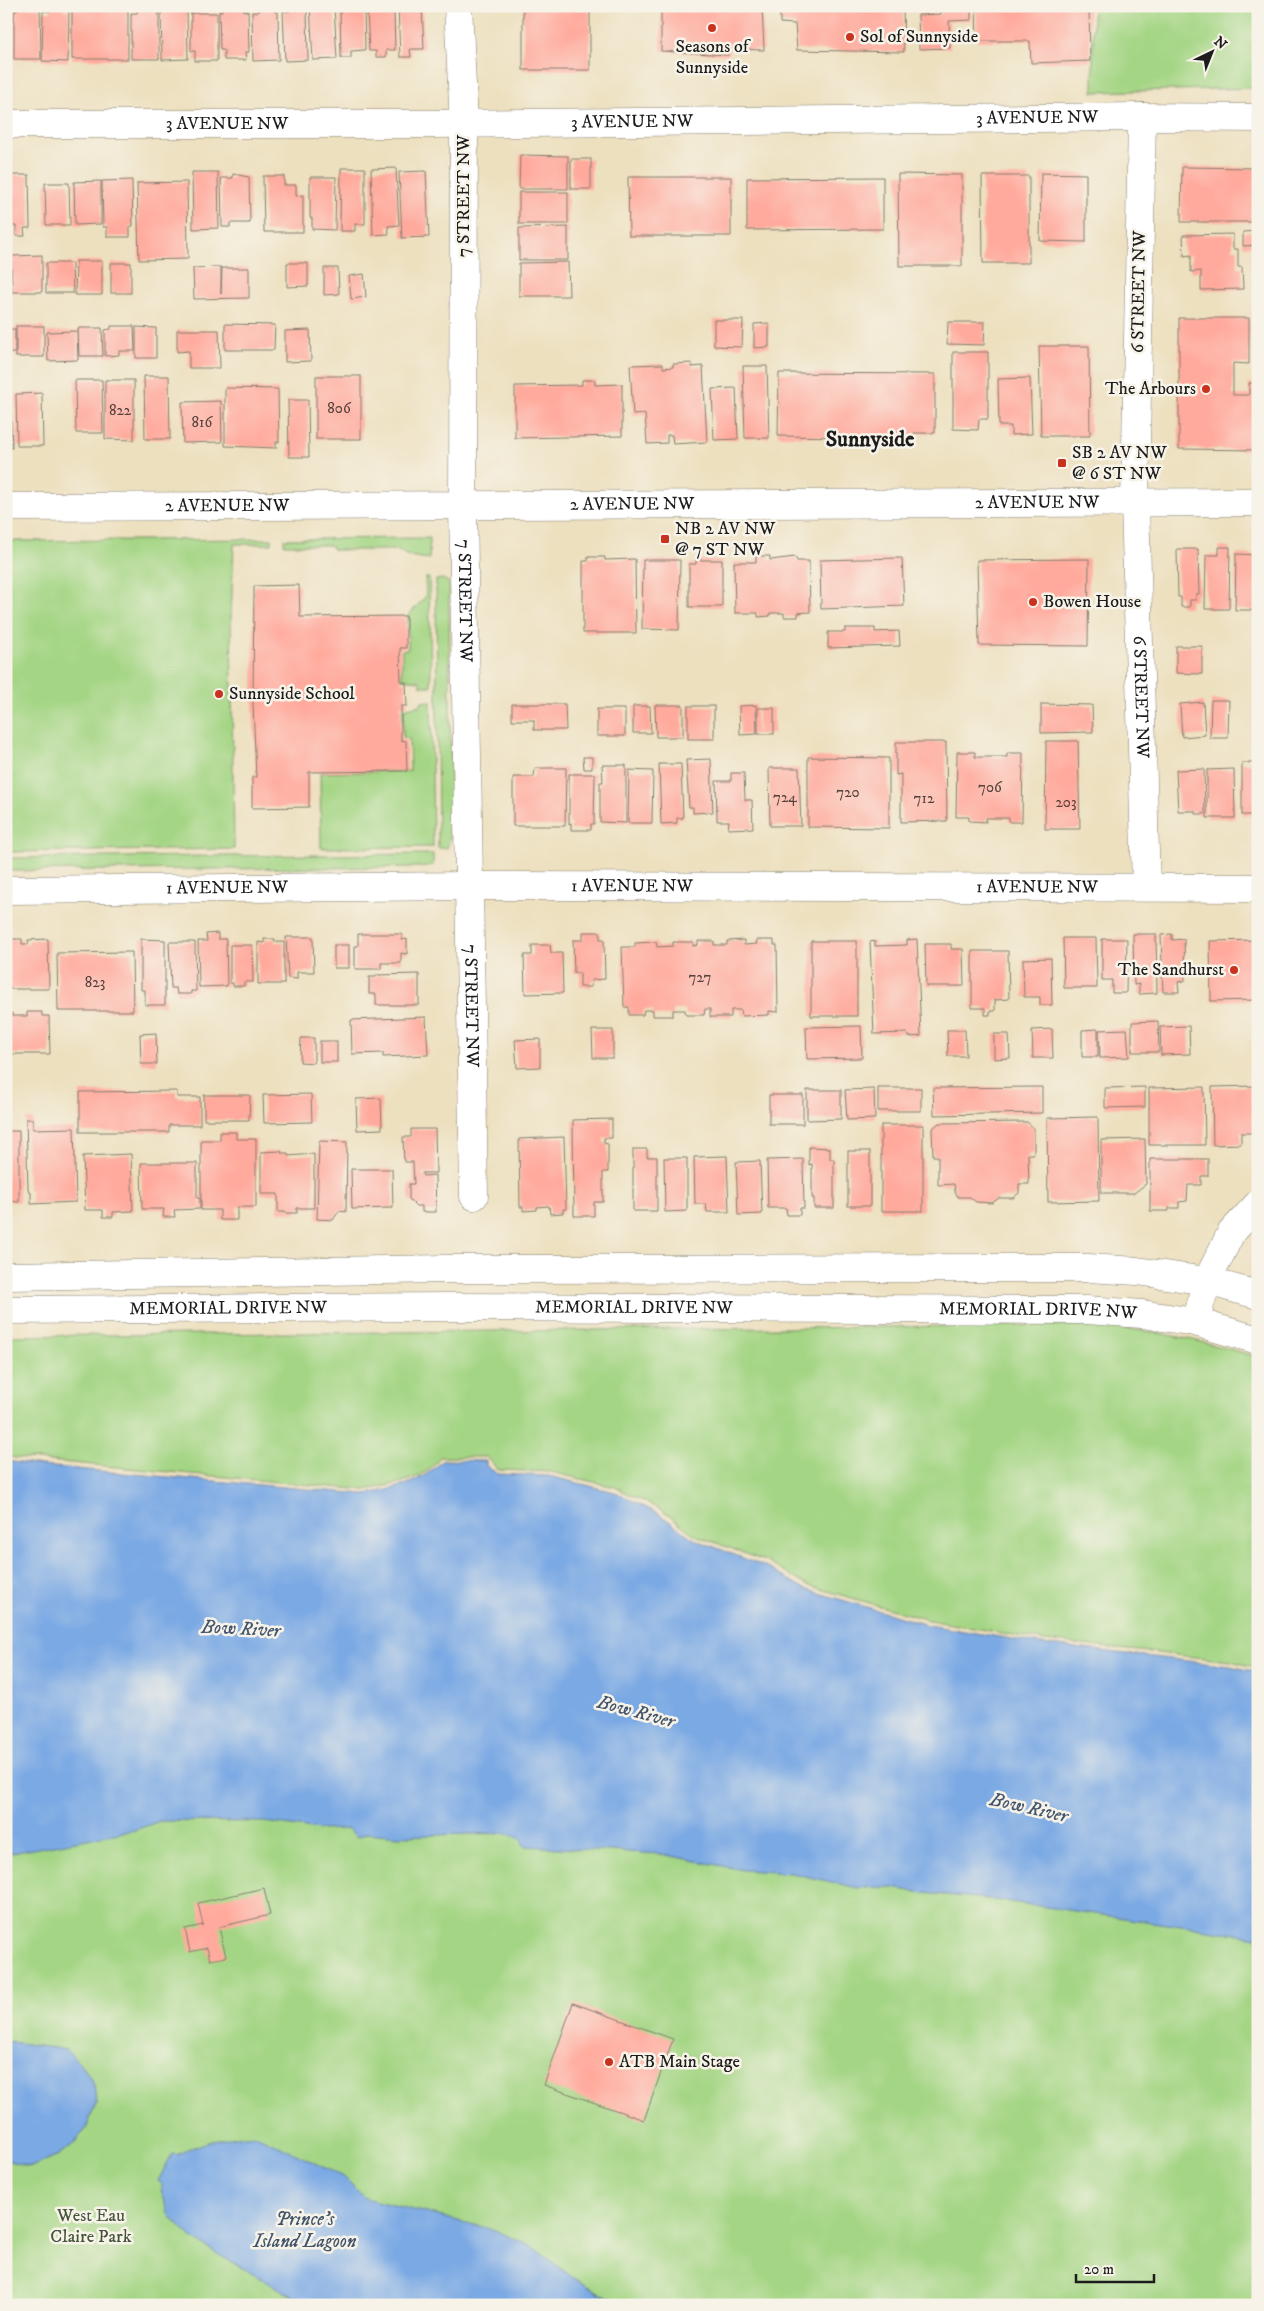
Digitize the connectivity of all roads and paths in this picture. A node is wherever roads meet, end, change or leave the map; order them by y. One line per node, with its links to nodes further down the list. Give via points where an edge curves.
1 (458, 6): 5 (street, 7 STREET NW)
2 (1142, 117): 3 (street, 3 AVENUE NW); 5 (street, 3 AVENUE NW); 7 (street, 6 STREET NW)
3 (1258, 118)
4 (6, 124): 5 (street, 3 AVENUE NW)
5 (464, 124): 8 (street, 7 STREET NW)
6 (1258, 502): 7 (street, 2 AVENUE NW)
7 (1135, 503): 8 (street, 2 AVENUE NW); 11 (street, 6 STREET NW)
8 (463, 506): 9 (street, 2 AVENUE NW); 10 (street, 7 STREET NW)
9 (6, 507)
10 (469, 886): 11 (street, 1 AVENUE NW); 13 (street, 1 AVENUE NW); 14 (street, 7 STREET NW)
11 (1146, 887): 12 (street, 1 AVENUE NW)
12 (1258, 888)
13 (6, 890)
14 (474, 1196)
15 (1258, 1204): 17 (street, via 1231,1233)
16 (6, 1276): 17 (street, MEMORIAL DRIVE NW, via 447,1269 1088,1268)
17 (1207, 1281): 18 (street, MEMORIAL DRIVE NW); 20 (street)
18 (1258, 1294)
19 (6, 1310): 20 (street, MEMORIAL DRIVE NW, via 448,1307 1087,1310)
20 (1195, 1322): 21 (street, MEMORIAL DRIVE NW)
21 (1258, 1340)

